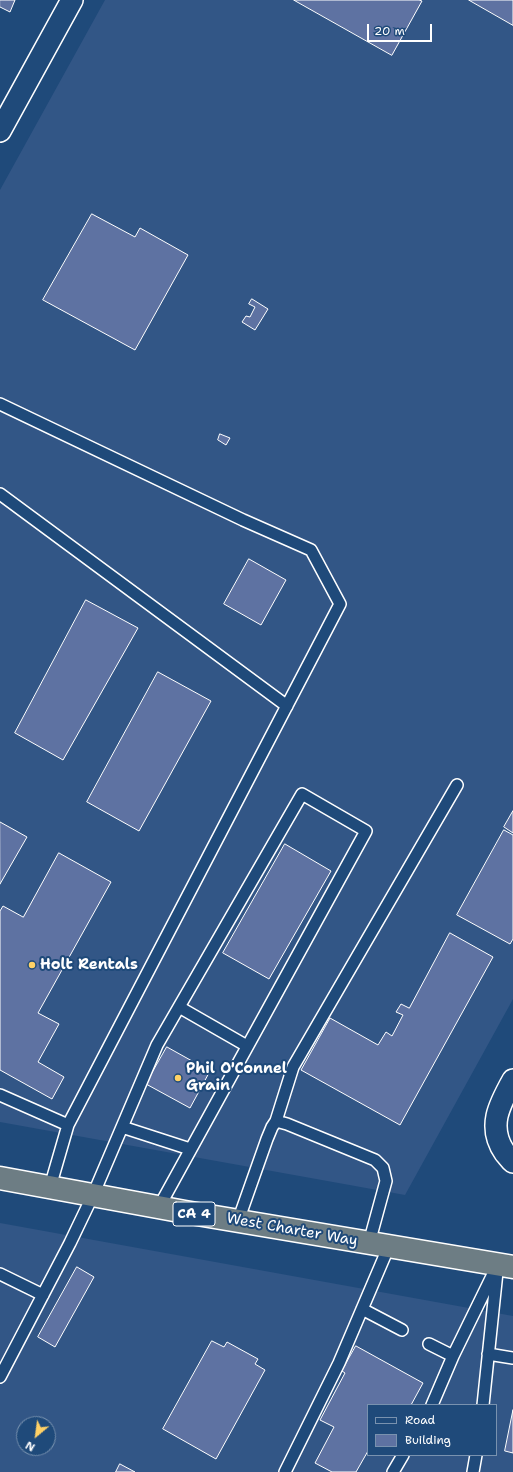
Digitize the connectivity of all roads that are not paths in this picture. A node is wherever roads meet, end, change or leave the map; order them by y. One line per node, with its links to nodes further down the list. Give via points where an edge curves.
1 (72, 0): 2 (street)
2 (0, 131)
3 (0, 404): 5 (lane, via 311,550 340,604)
4 (0, 494): 5 (lane)
5 (287, 706): 12 (lane)
6 (457, 785): 11 (lane, via 293,1067)
7 (179, 1007): 8 (lane); 8 (lane, via 302,794 366,831); 13 (lane, via 157,1045)
8 (247, 1046): 14 (lane)
9 (513, 1080): 15 (street, via 500,1104 495,1128 500,1145)
10 (0, 1095): 12 (lane)
11 (276, 1121): 20 (lane, via 267,1138); 21 (lane, via 375,1160 383,1168 386,1181)
12 (68, 1125): 17 (lane)
13 (122, 1127): 14 (lane); 18 (lane)
14 (190, 1149): 19 (lane)
15 (513, 1162)
16 (0, 1178): 17 (highway, West Charter Way / CA 4)
17 (50, 1187): 18 (highway, West Charter Way / CA 4)
18 (93, 1195): 19 (highway, West Charter Way / CA 4); 24 (lane)
19 (159, 1207): 20 (highway, West Charter Way / CA 4)
20 (238, 1221): 21 (highway, West Charter Way / CA 4)
21 (379, 1244): 22 (highway, West Charter Way / CA 4); 25 (lane)
22 (506, 1266): 28 (lane); 29 (lane)
23 (0, 1274): 24 (lane)
24 (43, 1295): 31 (lane)
25 (362, 1309): 26 (lane); 36 (lane, via 339,1363)
26 (402, 1330)
27 (429, 1344): 29 (lane)
28 (488, 1354): 30 (lane); 33 (lane)
29 (453, 1356): 32 (lane)
30 (513, 1358)
31 (0, 1377)
32 (432, 1404)
33 (483, 1404)
34 (402, 1456): 37 (lane)
35 (476, 1456): 38 (lane)
36 (285, 1472)
37 (393, 1472)
38 (473, 1472)

